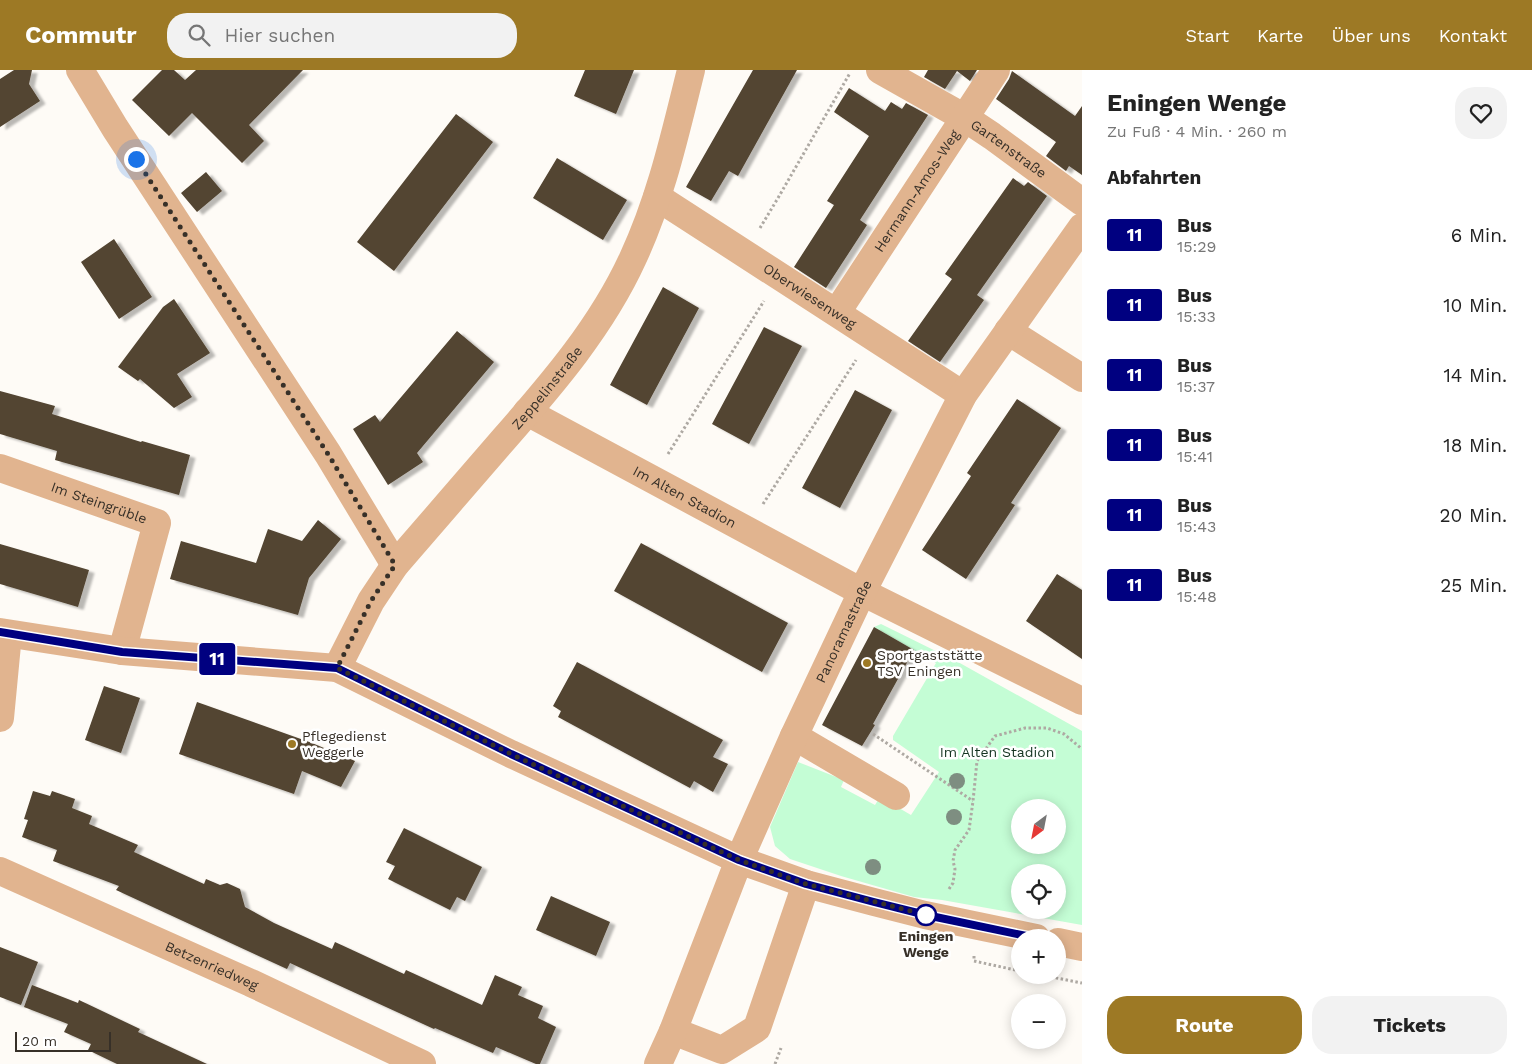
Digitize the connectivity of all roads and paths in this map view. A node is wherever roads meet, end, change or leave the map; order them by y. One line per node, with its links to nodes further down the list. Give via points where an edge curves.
1 (80, 70): 21 (street, via 323,446)
2 (692, 70): 7 (street, Zeppelinstraße)
3 (851, 70): 10 (path)
4 (880, 70): 6 (street, Gartenstraße)
5 (996, 70): 6 (street, Hermann-Amos-Weg)
6 (964, 118): 8 (street, Gartenstraße); 12 (street, Hermann-Amos-Weg)
7 (658, 197): 10 (street, Oberwiesenweg); 17 (street, Zeppelinstraße, via 633,258 602,314 569,362)
8 (1082, 202)
9 (1082, 227): 13 (street, Panoramastraße)
10 (743, 254): 11 (street, Oberwiesenweg)
11 (779, 277): 12 (street, Oberwiesenweg); 19 (path)
12 (837, 312): 14 (street, Oberwiesenweg)
13 (1008, 331): 15 (street); 16 (street, Panoramastraße)
14 (872, 335): 16 (street, Oberwiesenweg); 20 (path)
15 (1082, 378)
16 (963, 395): 22 (street, Panoramastraße)
17 (528, 412): 19 (street, Im Alten Stadion); 21 (street, Zeppelinstraße)
18 (0, 468): 24 (street, Im Steingrüble, via 157,523)
19 (652, 479): 20 (street, Im Alten Stadion)
20 (747, 530): 22 (street, Im Alten Stadion)
21 (395, 565): 25 (street, Zeppelinstraße, via 371,601)
22 (862, 592): 26 (street, Im Alten Stadion); 29 (street, Panoramastraße)
23 (4, 633): 24 (street); 27 (street)
24 (122, 652): 25 (street)
25 (337, 668): 33 (street, via 511,754)
26 (1082, 701)
27 (0, 718)
28 (873, 734): 32 (path)
29 (794, 736): 31 (street); 33 (street, Panoramastraße)
30 (1082, 749): 32 (path, via 1064,734 1047,728 1025,728 995,736 977,761)
31 (896, 796)
32 (974, 801): 36 (path, via 969,830 955,850 953,883)
33 (739, 860): 35 (street); 42 (street, Panoramastraße)
34 (0, 871): 43 (street, Betzenriedweg, via 251,983)
35 (806, 884): 37 (street); 42 (street, via 758,1028 722,1050)
36 (948, 891)
37 (1011, 933)
38 (1066, 944): 39 (street)
39 (1082, 947)
40 (1066, 980): 41 (path)
41 (1082, 983)
42 (673, 1031): 44 (street, Panoramastraße)
43 (422, 1064)
44 (658, 1064)

